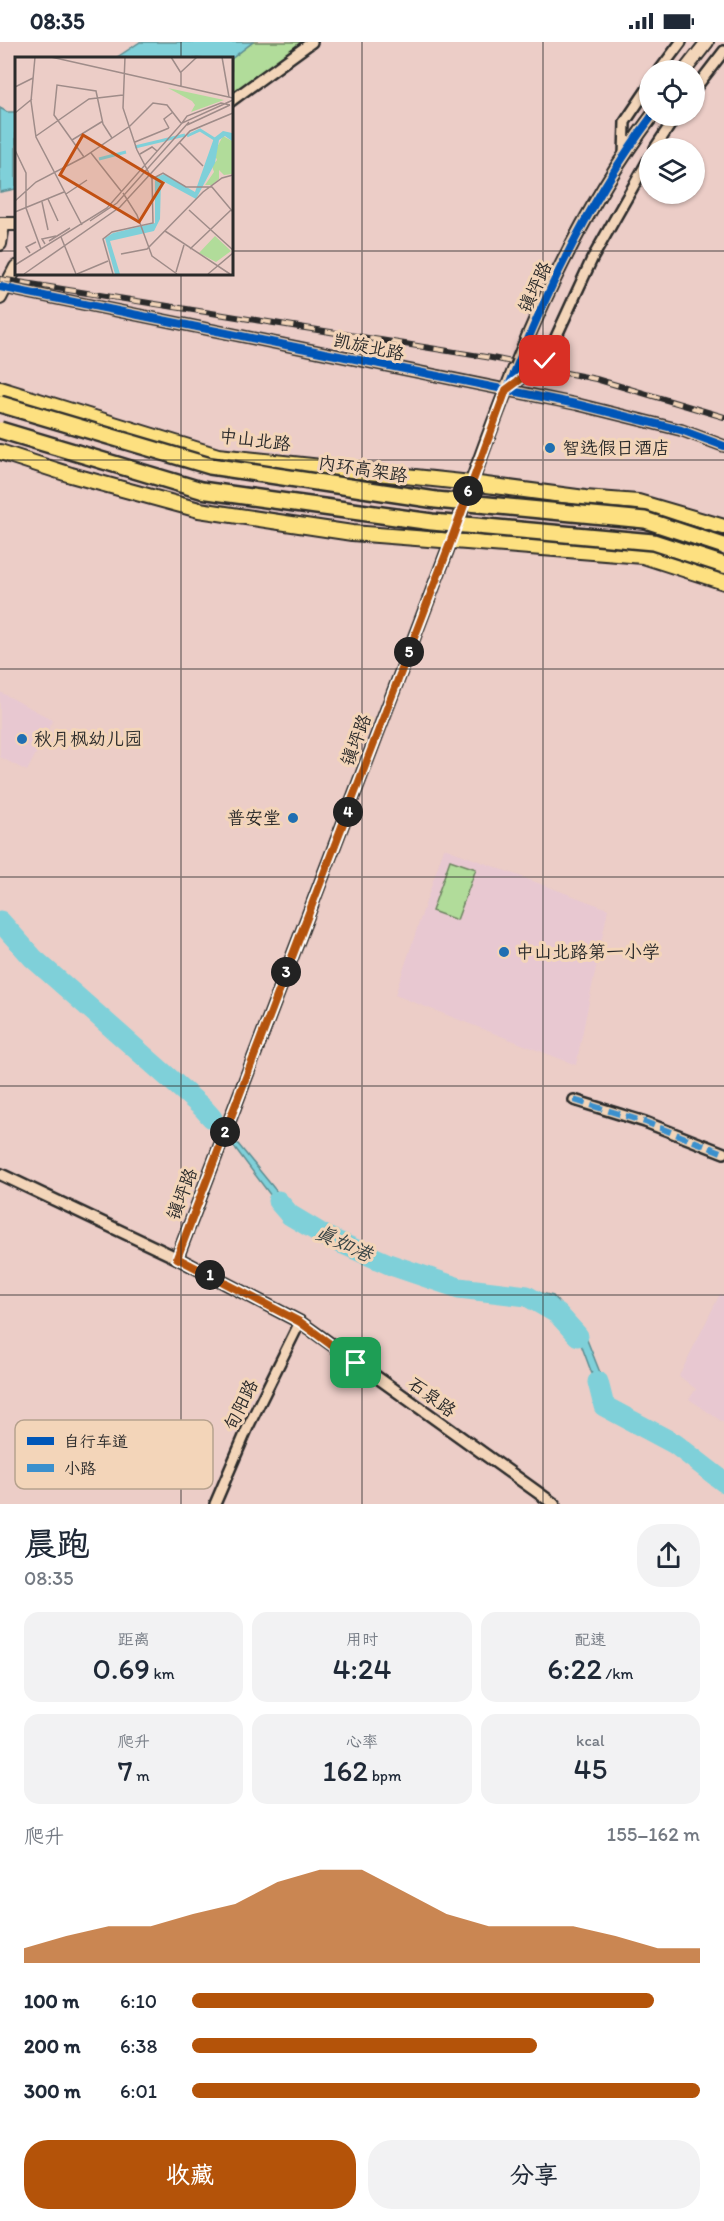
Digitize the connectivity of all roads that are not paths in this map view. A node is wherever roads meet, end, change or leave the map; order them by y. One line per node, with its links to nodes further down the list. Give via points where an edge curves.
1 (312, 42): 8 (street)
2 (681, 42): 5 (street)
3 (707, 42): 6 (main road)
4 (724, 51): 7 (street)
5 (668, 60)
6 (693, 60)
7 (705, 76)
8 (232, 100)
9 (639, 101): 11 (street, via 624,122)
10 (644, 126): 11 (main road, 镇坪路)
11 (624, 156): 18 (main road, 镇坪路, via 548,292)
12 (639, 176): 18 (street, via 592,259 545,361)
13 (1, 224): 14 (main road)
14 (0, 244)
15 (15, 269): 16 (main road)
16 (2, 291): 18 (street, 凯旋北路)
17 (0, 389): 23 (main road, 中山北路, via 218,456)
18 (506, 390): 21 (street, 凯旋北路, via 576,404); 23 (main road, 镇坪路)
19 (0, 404): 26 (highway, 内环高架路, bridge, via 210,466 436,500 645,520)
20 (0, 430): 27 (highway, bridge, via 201,490 432,522 653,542)
21 (724, 446)
22 (0, 452): 25 (main road, via 199,510 352,533)
23 (471, 483): 24 (main road, 中山北路, via 638,502); 25 (main road, 镇坪路)
24 (724, 527)
25 (451, 541): 28 (main road, via 643,556); 32 (street, 镇坪路)
26 (724, 546)
27 (724, 565)
28 (724, 582)
29 (574, 1100): 30 (street)
30 (724, 1153)
31 (0, 1174): 32 (street, 石泉路)
32 (177, 1258): 33 (street, 石泉路)
33 (300, 1322): 34 (street, 旬阳路); 35 (street, 石泉路)
34 (215, 1504)
35 (554, 1504)

